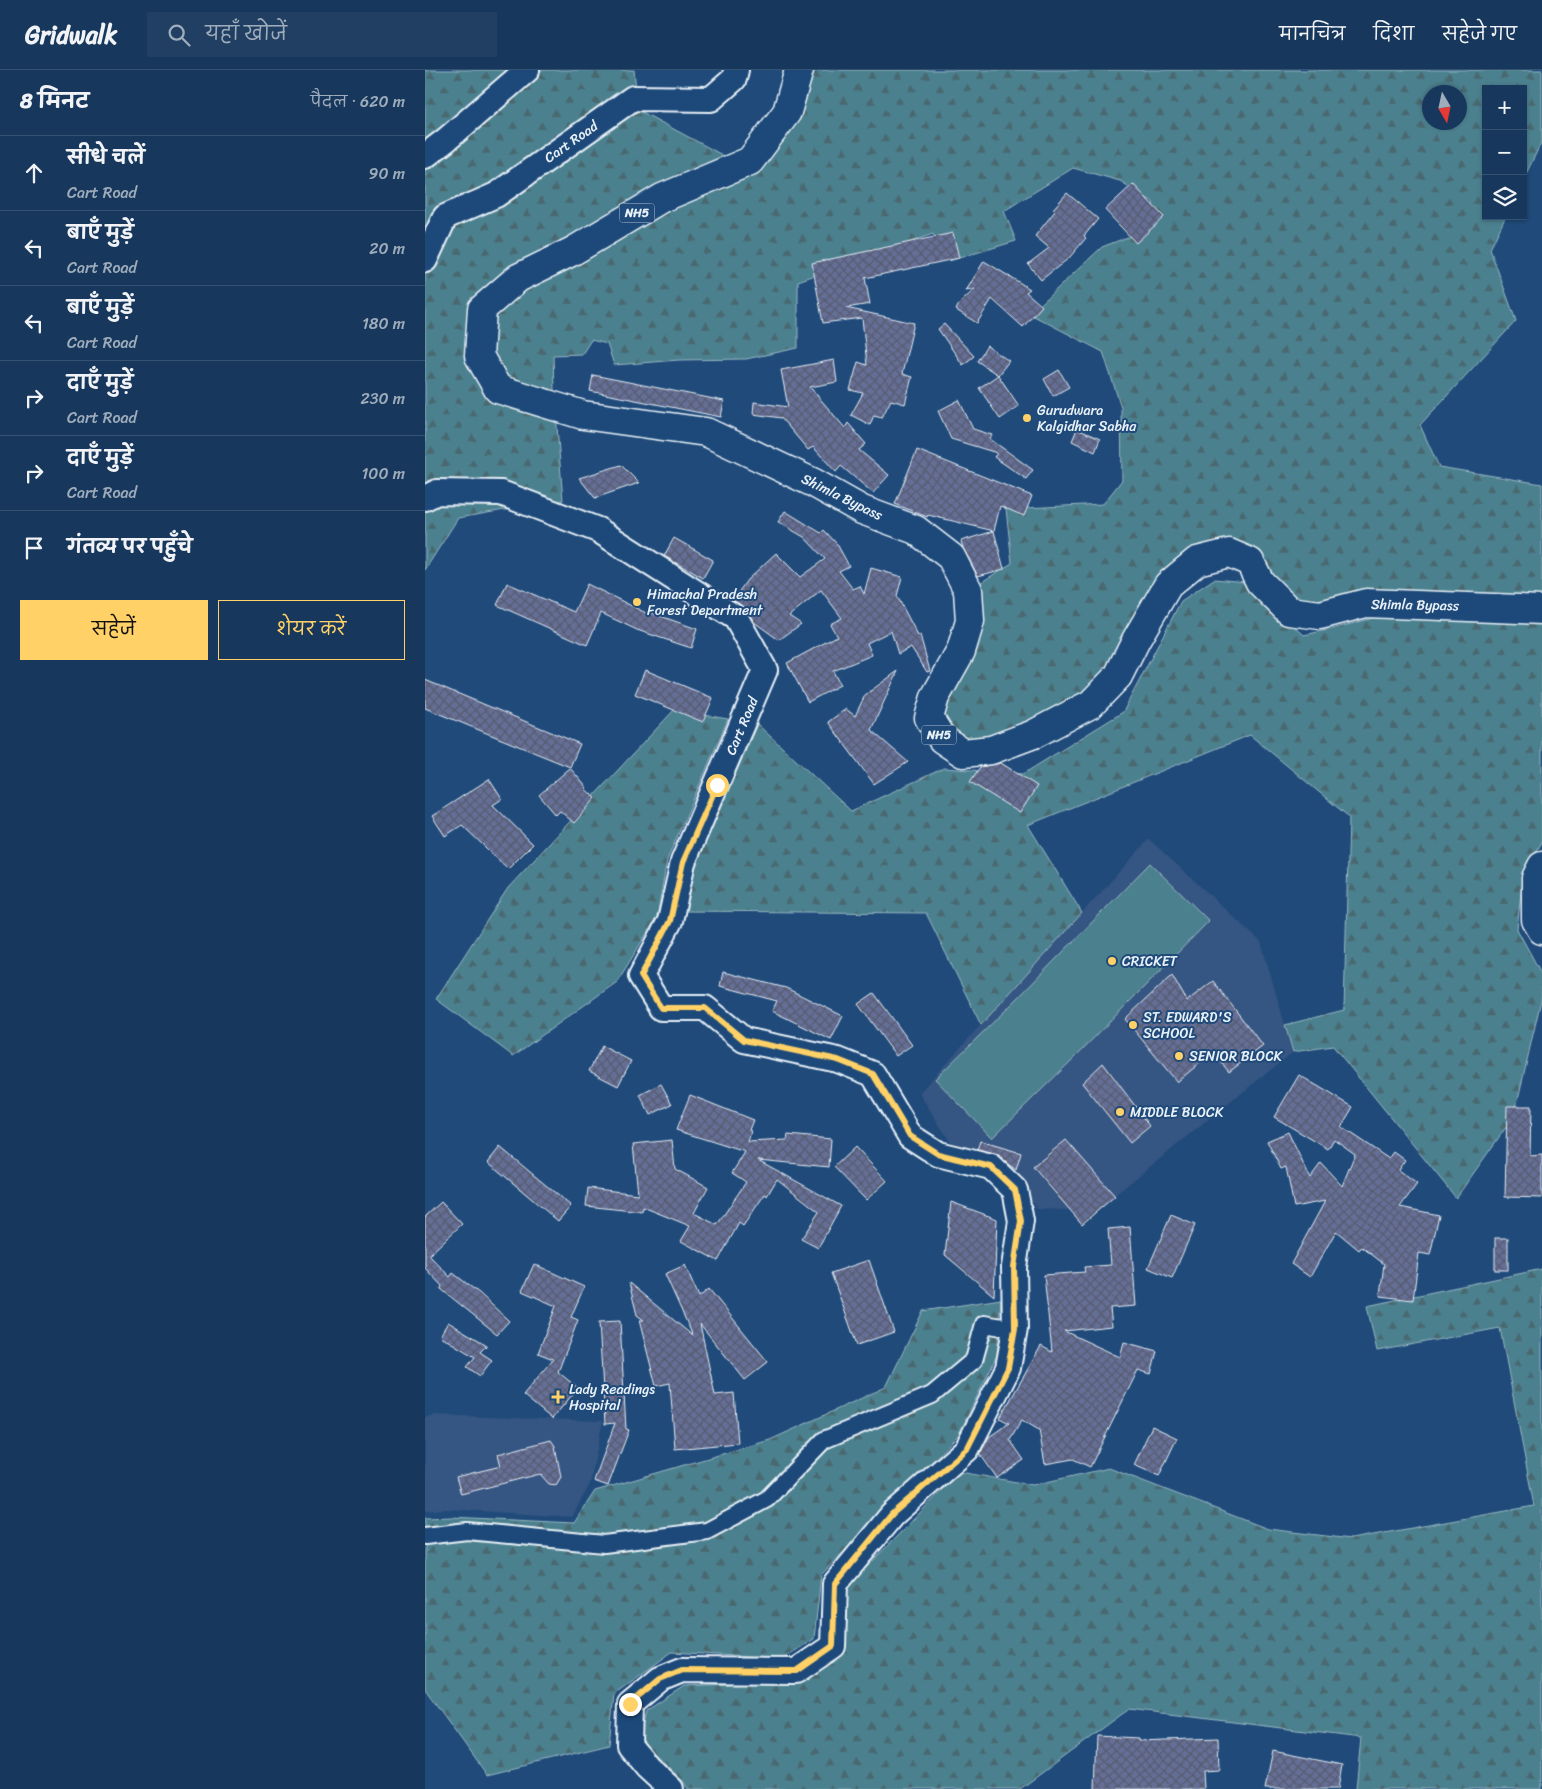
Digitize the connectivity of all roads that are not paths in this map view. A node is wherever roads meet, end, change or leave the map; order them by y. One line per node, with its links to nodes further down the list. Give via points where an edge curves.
1 (527, 70): 4 (main road)
2 (736, 70): 5 (main road, Cart Road, via 734,79 711,99 633,98 496,195 445,217)
3 (799, 70): 7 (highway, Shimla Bypass / NH5, via 787,112 750,161 662,198 573,251 519,278 483,309 479,356 498,389 583,415 706,432 814,483 862,510 915,530 951,557 968,590 971,621 961,651 935,698 929,718 942,739 963,752 991,750 1034,734 1091,704 1117,676 1168,585 1197,561 1229,553 1250,562 1260,582 1289,611 1320,615 1366,603)
4 (425, 156)
5 (425, 260)
6 (425, 498): 10 (main road, Cart Road, via 437,492 501,493 598,530 737,618 765,670 683,862 670,921 641,976 661,1008 705,1008 744,1040 838,1060 873,1074 910,1136 938,1154 991,1167 1015,1190 1021,1221 1014,1267)
7 (1542, 610)
8 (1542, 866): 9 (highway, via 1536,878 1536,920)
9 (1542, 930)
10 (1015, 1329): 11 (street, via 983,1324 974,1360 932,1395 825,1440 767,1499 707,1531 604,1544 467,1531); 12 (main road, Cart Road, via 1008,1368 967,1449 892,1514 835,1584 833,1646 797,1671 682,1670 660,1679 630,1704 629,1745)
11 (425, 1536)
12 (671, 1789)

